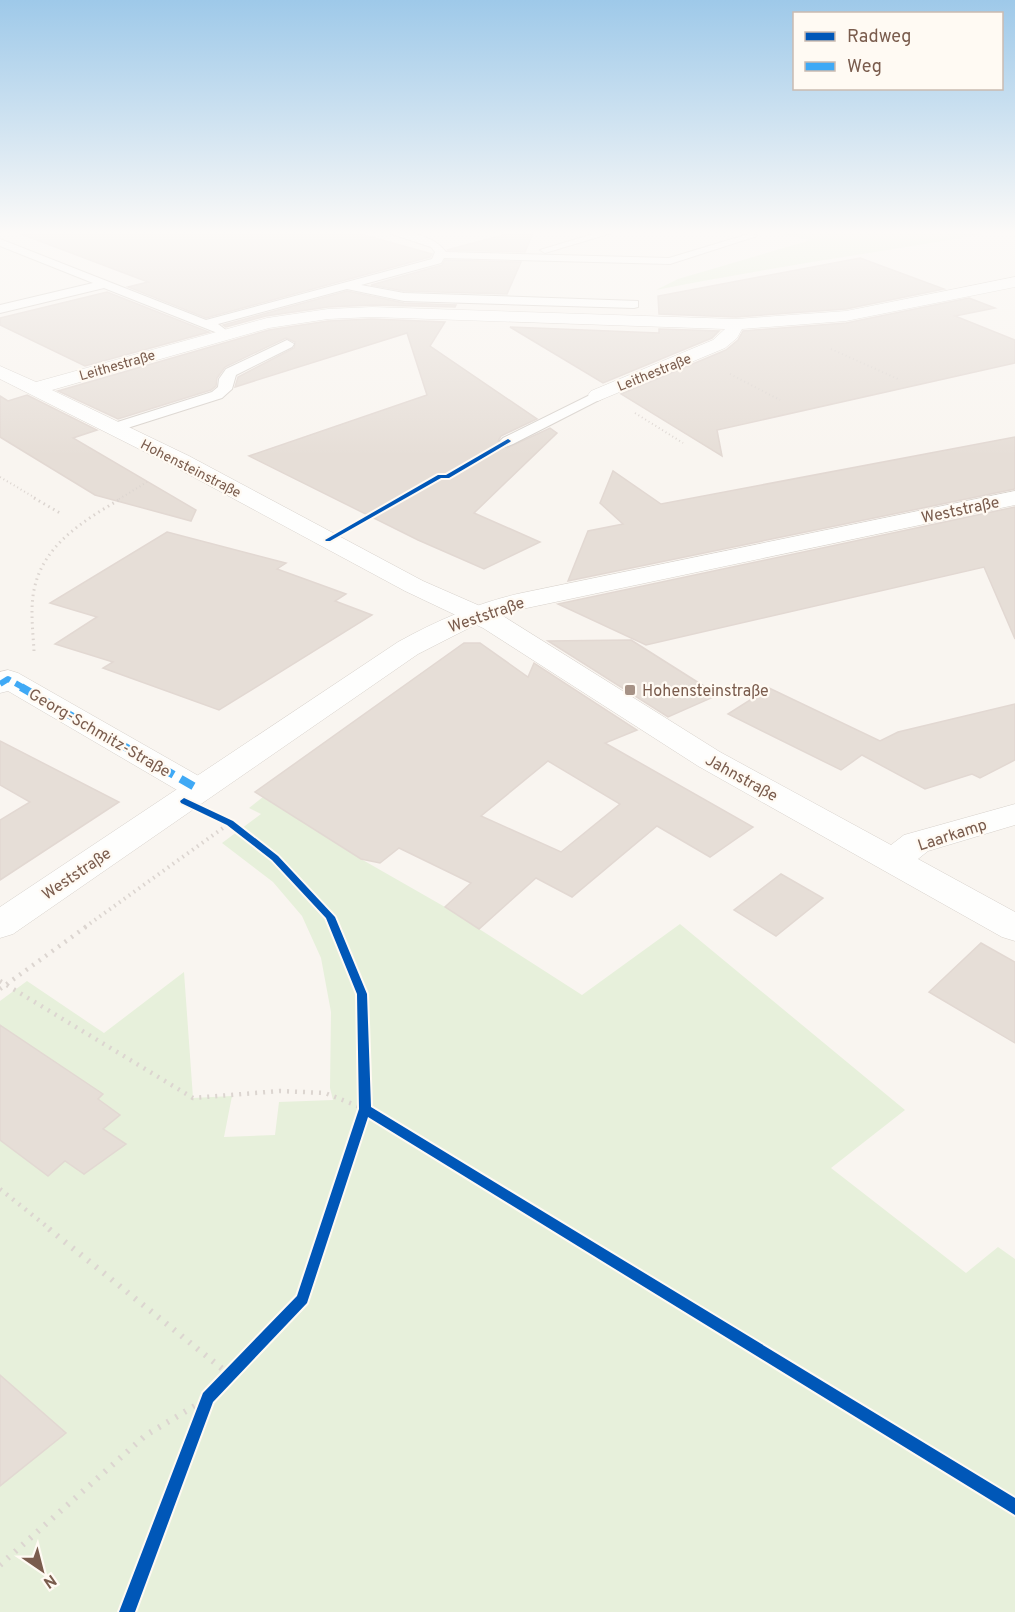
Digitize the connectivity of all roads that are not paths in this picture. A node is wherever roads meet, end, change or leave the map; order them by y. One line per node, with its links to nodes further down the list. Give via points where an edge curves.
1 (162, 306): 4 (lane)
2 (270, 306): 4 (lane)
3 (895, 306): 5 (street, Leithestraße, via 846,316)
4 (206, 324): 6 (lane)
5 (735, 324): 6 (street, Leithestraße, via 372,312 278,321); 10 (street, Leithestraße, via 719,345)
6 (228, 333): 9 (street, Leithestraße)
7 (287, 344): 11 (lane, via 231,372 225,389 217,395)
8 (0, 372): 9 (street, Hohensteinstraße)
9 (34, 389): 11 (street, Hohensteinstraße)
10 (600, 394): 12 (lane)
11 (113, 428): 14 (street, Hohensteinstraße, via 414,586)
12 (508, 441)
13 (1015, 498): 14 (street, Weststraße)
14 (477, 614): 16 (street, Weststraße, via 408,648); 18 (street, Jahnstraße, via 710,759)
15 (4, 681): 16 (street, Georg-Schmitz-Straße)
16 (200, 790): 19 (street, Weststraße)
17 (1015, 814): 18 (street, Laarkamp, via 916,843)
18 (893, 861): 20 (street, Jahnstraße)
19 (0, 925)
20 (1015, 928)

